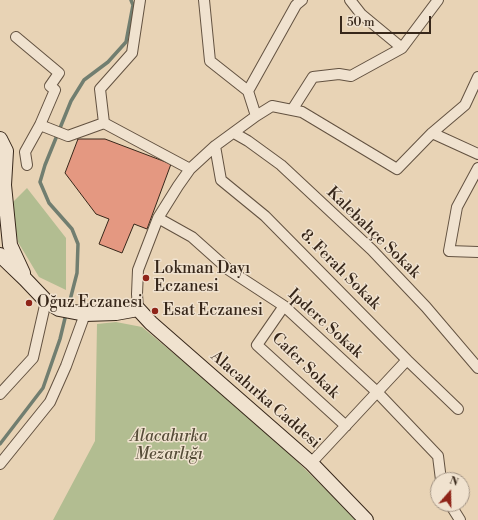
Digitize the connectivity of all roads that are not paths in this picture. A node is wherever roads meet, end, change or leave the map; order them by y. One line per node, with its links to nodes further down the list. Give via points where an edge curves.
1 (140, 0): 12 (street, via 132,52 100,89)
2 (204, 0): 9 (street, via 210,61)
3 (302, 0): 9 (street, via 296,5)
4 (350, 0): 7 (street, via 361,14)
5 (438, 0): 7 (street)
6 (16, 37): 13 (street, via 59,73 50,86 55,90)
7 (402, 48): 10 (street, via 352,76 340,74 313,77)
8 (478, 77): 15 (street, via 465,105)
9 (248, 91): 11 (street)
10 (292, 110): 11 (street, via 272,106); 15 (street, via 302,112 397,169)
11 (256, 116): 14 (street)
12 (104, 123): 13 (street, via 68,136); 21 (street)
13 (43, 127): 19 (street, via 25,152)
14 (234, 133): 17 (street); 31 (street, Kalebahçe Sokak, via 281,166 372,250 426,306)
15 (432, 133): 18 (street)
16 (0, 139): 25 (main road, via 6,151 4,185 10,245)
17 (215, 146): 21 (street); 30 (street, 8. Ferah Sokak, via 221,180 265,216)
18 (478, 154)
19 (27, 165)
20 (478, 168): 23 (street, via 457,207 449,250)
21 (190, 169): 22 (street)
22 (158, 218): 27 (street, Ipdere Sokak, via 192,237 229,270); 28 (street, via 138,270)
23 (478, 252)
24 (0, 255): 25 (main road)
25 (25, 279): 26 (main road)
26 (46, 301): 29 (main road, via 59,309); 33 (street, via 34,358)
27 (284, 306): 32 (street, Ipdere Sokak); 35 (street, Cafer Sokak, via 257,346)
28 (138, 309): 29 (main road); 36 (main road, Alacahırka Caddesi)
29 (85, 314): 37 (street, via 50,402)
30 (408, 360): 32 (street); 34 (street, 8. Ferah Sokak)
31 (478, 368)
32 (378, 392): 35 (street); 38 (street, Ipdere Sokak, via 438,456)
33 (0, 394)
34 (458, 409)
35 (346, 426): 36 (street)
36 (311, 463): 39 (main road, Alacahırka Caddesi)
37 (0, 464)
38 (440, 472)
39 (366, 520)

